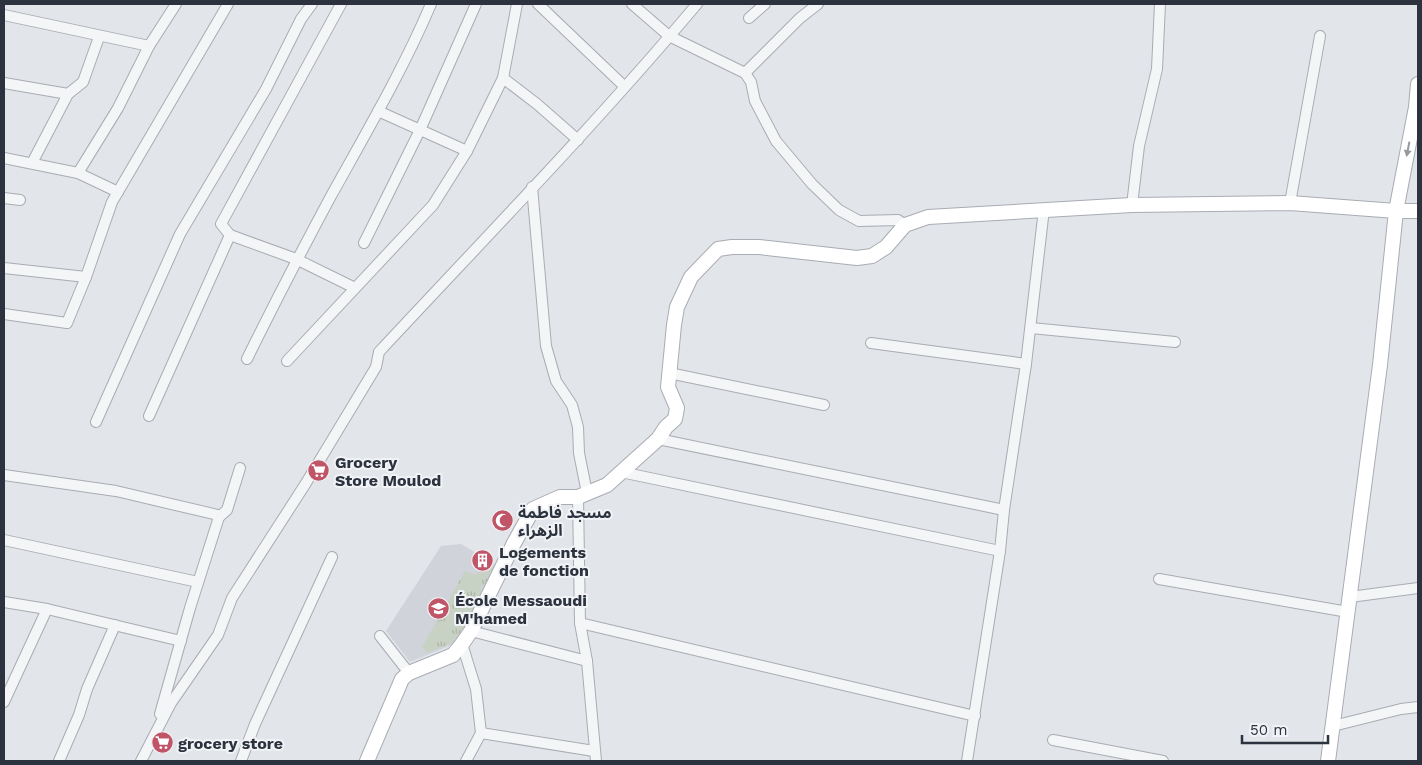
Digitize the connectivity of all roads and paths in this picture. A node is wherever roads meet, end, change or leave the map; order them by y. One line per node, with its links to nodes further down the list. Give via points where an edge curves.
1 (176, 4): 19 (street)
2 (228, 4): 34 (street)
3 (312, 4): 59 (street, via 180,234)
4 (341, 4): 43 (street, via 221,224)
5 (431, 4): 26 (street)
6 (476, 4): 27 (street)
7 (516, 4): 21 (street)
8 (538, 4): 24 (street)
9 (632, 4): 17 (street)
10 (697, 4): 17 (street)
11 (765, 4): 15 (street)
12 (818, 4): 20 (street)
13 (1160, 4): 38 (street, via 1156,69 1139,146)
14 (4, 15): 16 (street)
15 (749, 18)
16 (99, 36): 19 (street); 25 (street, via 83,82)
17 (669, 36): 20 (street); 24 (street)
18 (1320, 36): 37 (street)
19 (149, 46): 32 (street, via 118,108)
20 (745, 73): 42 (street, via 751,82 755,101 776,141 839,210 859,221 898,220)
21 (503, 78): 28 (street); 29 (street)
22 (4, 83): 25 (street)
23 (1418, 84): 40 (street, one-way to 40)
24 (624, 86): 28 (street)
25 (68, 94): 31 (street)
26 (378, 111): 27 (street); 45 (street)
27 (420, 130): 29 (street); 44 (street)
28 (578, 140): 33 (street)
29 (467, 151): 48 (street, via 433,205)
30 (4, 158): 31 (street)
31 (32, 163): 32 (street)
32 (78, 173): 34 (street)
33 (532, 187): 64 (street, via 546,346 556,381 572,405 578,426); 90 (street, via 380,352 376,367 232,598 218,635 171,703)
34 (118, 192): 47 (street)
35 (4, 198): 36 (street)
36 (20, 200)
37 (1290, 203): 38 (street); 40 (street)
38 (1132, 205): 39 (street)
39 (1044, 209): 42 (street, via 928,217); 50 (street)
40 (1396, 211): 41 (street); 73 (street)
41 (1418, 211)
42 (905, 225): 56 (street, via 886,247 872,256 857,258 759,248 718,249 691,277 678,307)
43 (230, 235): 45 (street); 58 (street)
44 (364, 243)
45 (296, 260): 48 (street); 53 (street)
46 (4, 268): 47 (street)
47 (86, 277): 49 (street, via 67,323)
48 (355, 288): 54 (street)
49 (4, 314)
50 (1031, 328): 51 (street); 55 (street)
51 (1175, 342)
52 (871, 343): 55 (street)
53 (247, 359)
54 (287, 360)
55 (1026, 364): 65 (street)
56 (669, 373): 57 (street); 60 (street, via 668,387 677,408 675,419)
57 (824, 405)
58 (149, 416)
59 (96, 422)
60 (658, 439): 62 (street); 65 (street)
61 (240, 468): 66 (street, via 227,510)
62 (621, 472): 64 (street, via 607,485); 68 (street)
63 (4, 475): 66 (street, via 116,491)
64 (582, 495): 77 (street); 79 (street, via 560,498 533,509)
65 (1004, 510): 68 (street)
66 (219, 517): 71 (street)
67 (4, 540): 71 (street)
68 (1000, 551): 87 (street)
69 (332, 557): 95 (street)
70 (1159, 579): 76 (street)
71 (198, 582): 81 (street)
72 (1418, 588): 73 (street)
73 (1350, 597): 76 (street)
74 (4, 602): 75 (street)
75 (47, 610): 78 (street); 85 (street)
76 (1348, 612): 88 (street)
77 (580, 623): 83 (street); 87 (street)
78 (115, 625): 81 (street); 93 (street)
79 (471, 631): 82 (street); 83 (street)
80 (380, 636): 84 (street)
81 (181, 641): 90 (street)
82 (462, 644): 84 (street, via 453,655); 89 (street, via 476,689)
83 (586, 660): 92 (street)
84 (409, 673): 96 (street, via 402,679)
85 (4, 702)
86 (1418, 707): 88 (street)
87 (975, 716): 98 (street)
88 (1333, 726): 100 (street)
89 (481, 733): 92 (street); 97 (street)
90 (154, 734): 94 (street)
91 (1053, 740): 99 (street)
92 (595, 756)
93 (58, 761)
94 (141, 761)
95 (241, 761)
96 (366, 761)
97 (466, 761)
98 (967, 761)
99 (1162, 761)
100 (1328, 761)

